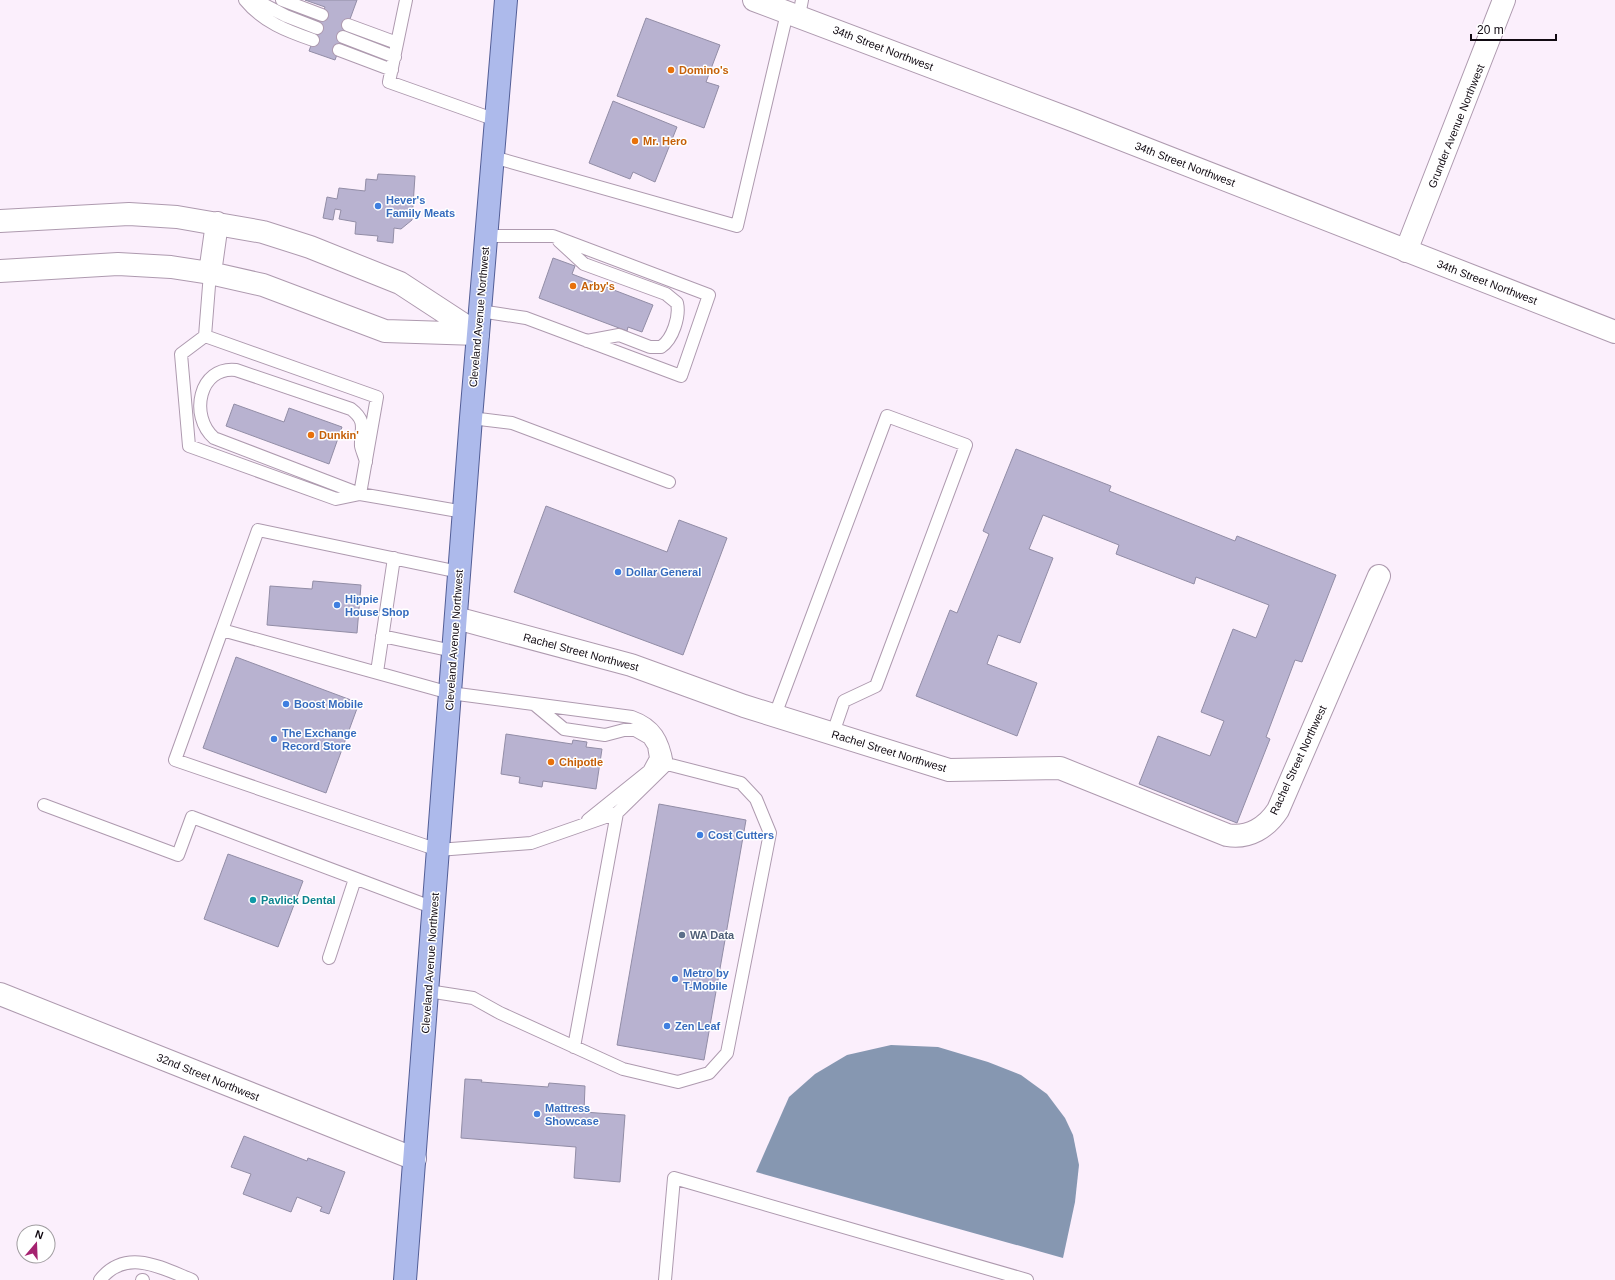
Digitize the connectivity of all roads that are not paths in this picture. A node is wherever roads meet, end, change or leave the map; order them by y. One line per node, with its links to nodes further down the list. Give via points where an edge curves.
1 (244, 0): 13 (lane, via 267,21)
2 (255, 0): 11 (lane, via 286,16)
3 (282, 0): 9 (lane)
4 (406, 0): 14 (lane)
5 (506, 0): 18 (main road, Cleveland Avenue Northwest)
6 (754, 0): 8 (street, 34th Street Northwest)
7 (1504, 0): 24 (street, Grunder Avenue Northwest)
8 (796, 10): 19 (lane, via 737,226); 24 (street, 34th Street Northwest)
9 (322, 15)
10 (348, 25): 14 (lane)
11 (318, 28)
12 (344, 38): 16 (lane)
13 (313, 40)
14 (397, 43): 16 (lane)
15 (339, 50): 17 (lane)
16 (395, 57): 17 (lane)
17 (392, 70): 18 (lane, via 389,82)
18 (496, 120): 19 (main road, Cleveland Avenue Northwest)
19 (493, 157): 22 (main road, Cleveland Avenue Northwest)
20 (0, 221): 21 (street, via 129,214)
21 (217, 223): 26 (street); 29 (street, via 263,232 310,247 400,283)
22 (486, 236): 23 (lane); 27 (main road, Cleveland Avenue Northwest)
23 (553, 236): 31 (lane, via 584,264 666,294 677,303 678,315 669,339 661,347 650,347 619,335); 31 (lane, via 709,294 681,376)
24 (1406, 251): 28 (street, 34th Street Northwest)
25 (0, 271): 26 (street, via 118,264 171,267)
26 (210, 273): 29 (street, via 263,285 385,331); 30 (lane)
27 (480, 311): 29 (main road, Cleveland Avenue Northwest); 31 (lane, via 526,318)
28 (1615, 332)
29 (478, 334): 32 (main road, Cleveland Avenue Northwest)
30 (205, 336): 33 (lane, via 377,397); 35 (lane, via 182,354 189,446 336,500)
31 (587, 341)
32 (471, 418): 34 (lane, via 512,423); 36 (main road, Cleveland Avenue Northwest)
33 (366, 462): 35 (lane); 35 (lane, via 362,446 361,419 351,410 236,370 218,373 204,388 200,416 214,438)
34 (669, 482)
35 (360, 494): 36 (lane)
36 (464, 512): 38 (main road, Cleveland Avenue Northwest)
37 (394, 558): 38 (lane); 41 (lane, via 258,530); 42 (lane)
38 (459, 572): 40 (main road, Cleveland Avenue Northwest)
39 (1379, 576): 48 (street, Rachel Street Northwest, via 1278,810 1264,826 1242,836 1227,835 1060,768 949,770)
40 (456, 618): 43 (main road, Cleveland Avenue Northwest); 47 (street, Rachel Street Northwest, via 631,665)
41 (222, 630): 44 (lane); 53 (lane, via 175,760)
42 (382, 636): 43 (lane); 44 (lane)
43 (453, 651): 45 (main road, Cleveland Avenue Northwest)
44 (376, 672): 45 (lane)
45 (450, 693): 46 (lane); 53 (main road, Cleveland Avenue Northwest)
46 (534, 704): 49 (lane, via 632,716 641,720 661,739); 52 (lane, via 564,728 605,735 635,730 649,738 654,746 656,758 649,771)
47 (775, 715): 48 (street, Rachel Street Northwest); 48 (lane, via 887,416 966,445 876,686 844,702)
48 (834, 733)
49 (666, 764): 51 (lane); 59 (lane, via 741,783 756,799 770,833 727,1053 709,1073 678,1082 623,1069)
50 (44, 805): 54 (lane, via 178,855 192,817)
51 (617, 813): 52 (lane); 59 (lane)
52 (581, 826): 53 (lane, via 531,843)
53 (438, 850): 55 (main road, Cleveland Avenue Northwest)
54 (356, 879): 55 (lane); 56 (lane)
55 (434, 908): 57 (main road, Cleveland Avenue Northwest)
56 (329, 958)
57 (428, 991): 59 (lane, via 473,998); 60 (main road, Cleveland Avenue Northwest)
58 (0, 994): 60 (street, 32nd Street Northwest)
59 (574, 1047)
60 (416, 1159): 63 (main road, Cleveland Avenue Northwest)
61 (100, 1280): 62 (lane, via 117,1267 138,1261 148,1262)
62 (192, 1280)
63 (405, 1280)
64 (665, 1280): 65 (lane, via 674,1178)
65 (1027, 1280)

